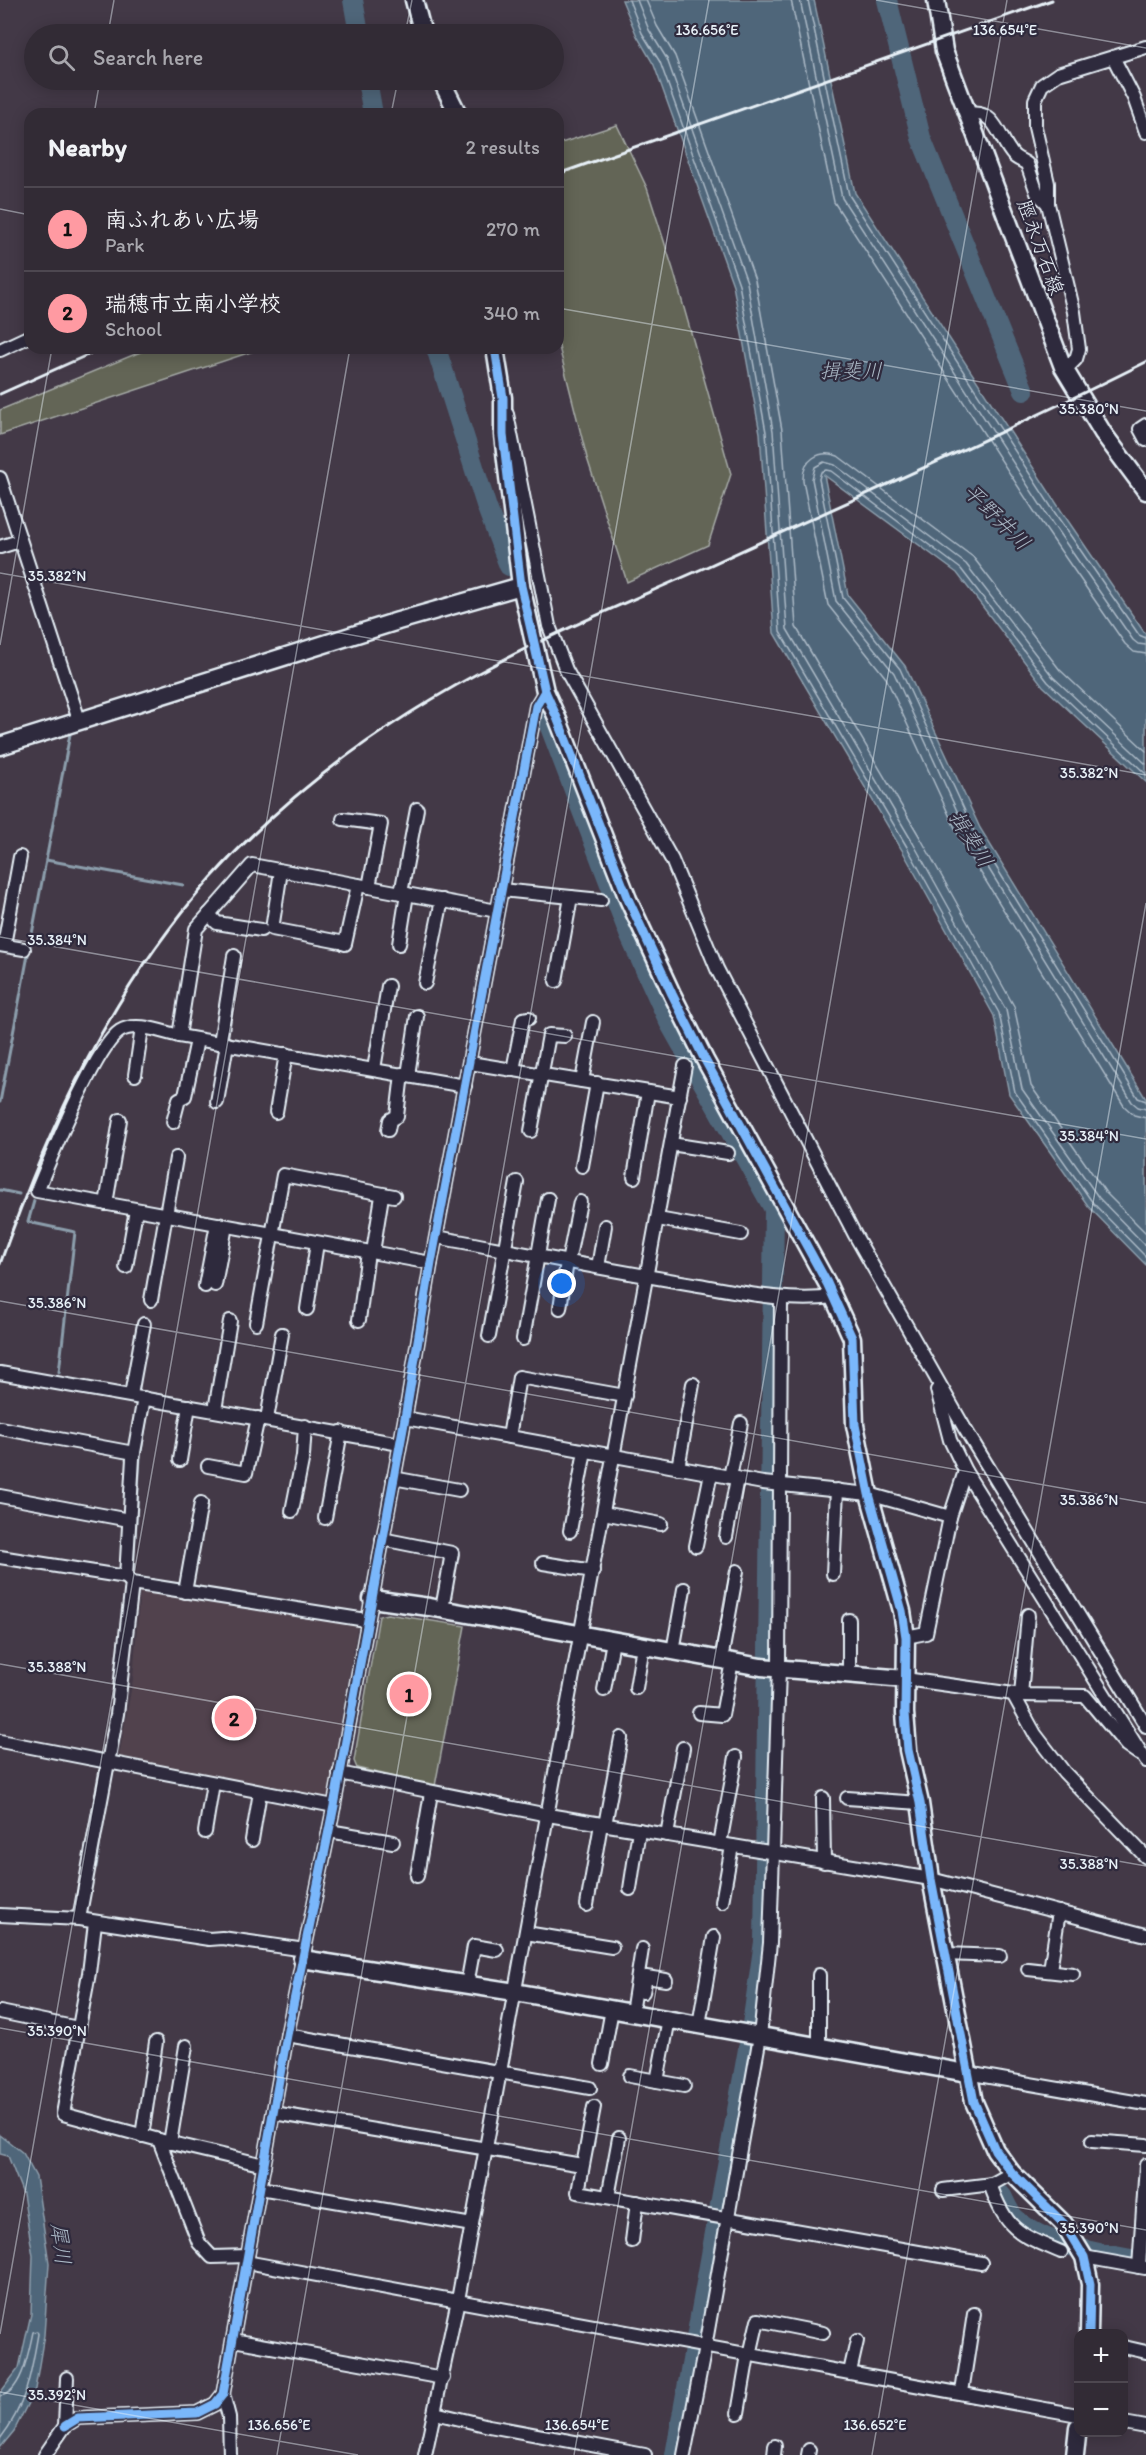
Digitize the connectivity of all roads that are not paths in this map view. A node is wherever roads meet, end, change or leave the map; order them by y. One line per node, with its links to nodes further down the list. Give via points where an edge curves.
1 (414, 0): 3 (street)
2 (936, 0): 8 (street, 脛永万石線, via 944,51)
3 (420, 24)
4 (1146, 47): 5 (street)
5 (1113, 57): 9 (street); 10 (street, via 1058,74 1038,92 1035,127 1048,183)
6 (446, 90): 7 (street)
7 (455, 108)
8 (969, 114): 10 (street, via 978,112 990,119 1014,157 1027,164 1037,193); 14 (street, 脛永万石線)
9 (1146, 132)
10 (1048, 204): 14 (street, via 1079,349 1076,359)
11 (24, 339): 12 (street)
12 (0, 350)
13 (496, 354): 15 (street)
14 (1063, 367): 19 (street, 脛永万石線, via 1103,433)
15 (503, 398): 22 (street); 113 (street, via 549,626 566,670 672,860 717,969 749,1033)
16 (1146, 425): 17 (street, via 1140,429)
17 (1146, 440)
18 (0, 478): 20 (street)
19 (1146, 491)
20 (19, 541): 21 (street); 24 (street)
21 (0, 547)
22 (521, 586): 23 (street); 24 (street)
23 (545, 692): 31 (street, via 536,706); 100 (street, via 628,898 672,994)
24 (79, 720): 25 (street)
25 (0, 746)
26 (417, 809): 32 (street)
27 (343, 819): 30 (street, via 381,824)
28 (20, 857): 40 (street)
29 (281, 870): 30 (street); 30 (street, via 272,929 342,943); 37 (street, via 252,865)
30 (364, 886): 32 (street)
31 (501, 890): 33 (street); 36 (street)
32 (404, 893): 34 (street); 39 (street)
33 (571, 897): 35 (street); 43 (street)
34 (442, 900): 36 (street); 44 (street)
35 (601, 900)
36 (497, 911): 55 (street)
37 (209, 914): 38 (street, via 218,922); 50 (street, via 196,929)
38 (261, 930)
39 (399, 944)
40 (2, 945): 41 (street)
41 (24, 949)
42 (234, 956): 53 (street)
43 (556, 981)
44 (425, 983)
45 (388, 986): 57 (street)
46 (417, 1016): 61 (street)
47 (529, 1018): 58 (street, via 522,1019)
48 (593, 1022): 62 (street)
49 (142, 1028): 50 (street); 60 (street); 81 (street, via 120,1031 103,1049 37,1191)
50 (179, 1036): 52 (street)
51 (565, 1036): 59 (street, via 549,1035)
52 (197, 1040): 53 (street); 70 (street, via 185,1096 179,1099)
53 (224, 1044): 54 (street); 67 (street)
54 (286, 1054): 57 (street); 68 (street)
55 (470, 1063): 58 (street); 64 (street)
56 (685, 1066): 66 (street)
57 (374, 1069): 61 (street)
58 (513, 1070): 59 (street)
59 (536, 1074): 62 (street); 72 (street)
60 (135, 1075)
61 (405, 1075): 64 (street); 71 (street, via 397,1116 390,1120)
62 (582, 1081): 63 (street)
63 (597, 1083): 65 (street); 76 (street)
64 (465, 1086): 89 (street)
65 (648, 1092): 66 (street); 77 (street)
66 (680, 1097): 73 (street)
67 (217, 1102)
68 (276, 1112)
69 (120, 1120): 81 (street)
70 (173, 1122)
71 (388, 1130)
72 (527, 1130)
73 (671, 1144): 74 (street); 84 (street)
74 (728, 1153)
75 (176, 1158): 83 (street)
76 (582, 1166)
77 (634, 1177)
78 (517, 1182): 91 (street)
79 (548, 1199): 93 (street)
80 (580, 1203): 94 (street)
81 (106, 1204): 82 (street)
82 (132, 1209): 83 (street); 96 (street)
83 (166, 1215): 85 (street); 102 (street)
84 (658, 1219): 87 (street); 98 (street)
85 (221, 1225): 88 (street); 99 (street)
86 (605, 1226): 97 (street)
87 (741, 1234)
88 (270, 1235): 90 (street); 92 (street, via 282,1175 388,1196); 107 (street)
89 (437, 1237): 91 (street); 95 (street)
90 (317, 1243): 92 (street); 104 (street)
91 (505, 1250): 93 (street); 110 (street)
92 (371, 1252): 95 (street); 105 (street)
93 (538, 1256): 94 (street); 111 (street)
94 (568, 1262): 97 (street); 103 (street)
95 (431, 1263): 121 (street)
96 (122, 1265)
97 (598, 1267): 98 (street)
98 (648, 1277): 101 (street); 116 (street)
99 (210, 1285)
100 (834, 1297): 101 (street); 141 (street, via 852,1338 855,1425)
101 (781, 1298): 138 (street)
102 (151, 1299)
103 (560, 1308)
104 (307, 1309)
105 (359, 1320)
106 (230, 1321): 119 (street)
107 (256, 1323)
108 (144, 1324): 115 (street)
109 (282, 1334): 120 (street)
110 (489, 1336)
111 (523, 1339)
112 (0, 1372): 115 (street)
113 (933, 1373): 134 (street, via 950,1440); 180 (street)
114 (693, 1384): 133 (street)
115 (131, 1395): 117 (street)
116 (625, 1396): 126 (street, via 519,1377); 130 (street)
117 (144, 1398): 118 (street); 129 (street)
118 (189, 1406): 119 (street); 131 (street)
119 (215, 1410): 120 (street)
120 (262, 1418): 123 (street); 132 (street, via 246,1473)
121 (405, 1418): 126 (street); 127 (street)
122 (741, 1423): 137 (street)
123 (305, 1426): 125 (street); 144 (street)
124 (0, 1428): 129 (street)
125 (341, 1432): 127 (street); 147 (street)
126 (509, 1437): 128 (street)
127 (400, 1444): 136 (street)
128 (585, 1451): 130 (street); 150 (street)
129 (134, 1453): 148 (street)
130 (613, 1457): 133 (street); 145 (street)
131 (180, 1460)
132 (208, 1466)
133 (678, 1468): 135 (street)
134 (965, 1471): 146 (street); 185 (street)
135 (711, 1473): 137 (street); 153 (street)
136 (393, 1478): 139 (street); 152 (street)
137 (733, 1478): 138 (street); 151 (street)
138 (780, 1484): 140 (street); 173 (street)
139 (459, 1490)
140 (837, 1490): 141 (street); 158 (street)
141 (868, 1494): 146 (street); 168 (street)
142 (0, 1496): 148 (street)
143 (201, 1503): 161 (street)
144 (292, 1511)
145 (603, 1513): 149 (street); 156 (street)
146 (950, 1517): 168 (street, via 926,1633)
147 (325, 1518)
148 (129, 1520): 159 (street)
149 (661, 1524)
150 (570, 1531)
151 (726, 1537)
152 (382, 1539): 162 (street); 163 (street, via 452,1553)
153 (696, 1545)
154 (0, 1557): 159 (street)
155 (543, 1563): 156 (street)
156 (593, 1571): 167 (street)
157 (737, 1571): 172 (street)
158 (833, 1574)
159 (129, 1580): 161 (street); 186 (street, via 125,1651)
160 (684, 1589): 171 (street)
161 (185, 1592): 165 (street)
162 (372, 1599): 163 (street); 165 (street)
163 (442, 1609): 167 (street)
164 (1028, 1615): 178 (street)
165 (366, 1620): 187 (street)
166 (849, 1620): 174 (street)
167 (581, 1635): 169 (street); 195 (street)
168 (906, 1637): 175 (street)
169 (613, 1641): 170 (street); 177 (street)
170 (643, 1646): 171 (street); 176 (street)
171 (673, 1651): 172 (street)
172 (726, 1660): 173 (street); 179 (street, via 722,1715)
173 (779, 1669): 174 (street); 204 (street)
174 (849, 1674): 175 (street)
175 (905, 1680): 178 (street); 193 (street, via 908,1750)
176 (636, 1688)
177 (604, 1690)
178 (1017, 1695): 185 (street, via 1085,1696 1126,1745); 205 (street, via 1035,1734 1064,1772)
179 (699, 1713)
180 (1146, 1726)
181 (621, 1738): 196 (street)
182 (0, 1741): 186 (street)
183 (683, 1748): 200 (street)
184 (736, 1757): 203 (street)
185 (1144, 1759)
186 (109, 1762): 188 (street); 214 (street)
187 (339, 1773): 190 (street); 194 (street)
188 (213, 1783): 189 (street); 199 (street)
189 (260, 1792): 194 (street); 201 (street)
190 (431, 1793): 195 (street); 207 (street)
191 (823, 1798): 206 (street)
192 (847, 1798): 193 (street)
193 (920, 1803): 208 (street)
194 (334, 1806): 197 (street)
195 (548, 1815): 196 (street); 216 (street)
196 (603, 1824): 198 (street); 211 (street)
197 (329, 1830): 202 (street); 223 (street)
198 (639, 1830): 200 (street); 209 (street)
199 (205, 1832)
200 (667, 1835): 203 (street)
201 (252, 1840)
202 (393, 1842)
203 (726, 1845): 204 (street); 210 (street)
204 (774, 1854): 206 (street); 239 (street)
205 (1146, 1857)
206 (824, 1862): 208 (street)
207 (417, 1876)
208 (931, 1879): 212 (street); 222 (street)
209 (630, 1889)
210 (722, 1902)
211 (587, 1905)
212 (1059, 1912): 217 (street); 226 (street)
213 (0, 1916): 214 (street)
214 (78, 1919): 215 (street)
215 (95, 1923): 223 (street); 237 (street)
216 (526, 1933): 219 (street); 231 (street)
217 (1146, 1935)
218 (714, 1937): 236 (street)
219 (612, 1947)
220 (642, 1949): 234 (street)
221 (497, 1950): 230 (street, via 474,1946)
222 (945, 1954): 224 (street); 245 (street)
223 (303, 1955): 230 (street); 238 (street)
224 (1000, 1956)
225 (1028, 1969): 226 (street)
226 (1050, 1970): 227 (street)
227 (1073, 1974)
228 (819, 1975): 242 (street)
229 (666, 1980): 234 (street, via 646,1977)
230 (467, 1984): 231 (street)
231 (515, 1992): 232 (street); 244 (street)
232 (612, 2009): 234 (street); 243 (street)
233 (0, 2012): 237 (street)
234 (635, 2013): 235 (street)
235 (669, 2019): 236 (street); 247 (street)
236 (699, 2025): 239 (street)
237 (78, 2028): 253 (street, via 63,2114)
238 (287, 2035): 244 (street); 252 (street)
239 (760, 2036): 242 (street); 268 (street)
240 (156, 2042): 253 (street)
241 (186, 2046): 256 (street)
242 (819, 2046): 245 (street)
243 (602, 2064)
244 (500, 2072): 249 (street); 258 (street)
245 (967, 2073): 250 (street); 262 (street, via 982,2122)
246 (630, 2076): 247 (street)
247 (657, 2081): 248 (street)
248 (684, 2086)
249 (590, 2088)
250 (1146, 2104)
251 (594, 2108): 259 (street)
252 (273, 2113): 258 (street); 261 (street)
253 (142, 2136): 256 (street)
254 (619, 2138): 266 (street)
255 (1092, 2141): 257 (street)
256 (164, 2142): 261 (street); 273 (street, via 199,2243 212,2257)
257 (1146, 2145)
258 (486, 2147): 259 (street); 269 (street)
259 (582, 2164): 266 (street, via 578,2192)
260 (1146, 2164): 275 (street)
261 (264, 2165): 264 (street)
262 (1012, 2173): 263 (street); 272 (street, via 1052,2210 1075,2238)
263 (990, 2184): 265 (street); 271 (street, via 998,2207 1013,2229)
264 (260, 2188): 269 (street); 273 (street)
265 (943, 2190)
266 (608, 2197): 267 (street)
267 (637, 2202): 268 (street); 270 (street)
268 (726, 2217): 274 (street); 282 (street)
269 (472, 2225): 276 (street)
270 (632, 2241)
271 (1061, 2252)
272 (1084, 2257): 275 (street); 278 (street, via 1090,2284)
273 (247, 2259): 276 (street); 280 (street)
274 (981, 2263)
275 (1142, 2267)
276 (458, 2300): 282 (street); 288 (street)
277 (974, 2314): 289 (street)
278 (1089, 2329)
279 (823, 2333): 285 (street, via 758,2320)
280 (233, 2340): 288 (street); 290 (street)
281 (857, 2341): 286 (street)
282 (705, 2347): 285 (street); 302 (street)
283 (1128, 2348): 284 (street)
284 (1146, 2352)
285 (749, 2355): 286 (street); 292 (street)
286 (850, 2372): 289 (street)
287 (67, 2378): 295 (street)
288 (442, 2378): 291 (street)
289 (962, 2392): 293 (street)
290 (223, 2394): 295 (street, via 215,2404 197,2414 78,2418); 299 (street, via 229,2417)
291 (435, 2413): 300 (street); 301 (street)
292 (738, 2413)
293 (1074, 2414)
294 (1128, 2424): 296 (street)
295 (65, 2426): 298 (street)
296 (1146, 2427)
297 (1077, 2437): 303 (street)
298 (45, 2455)
299 (230, 2455)
300 (425, 2455)
301 (645, 2455)
302 (684, 2455)
303 (1075, 2455)

